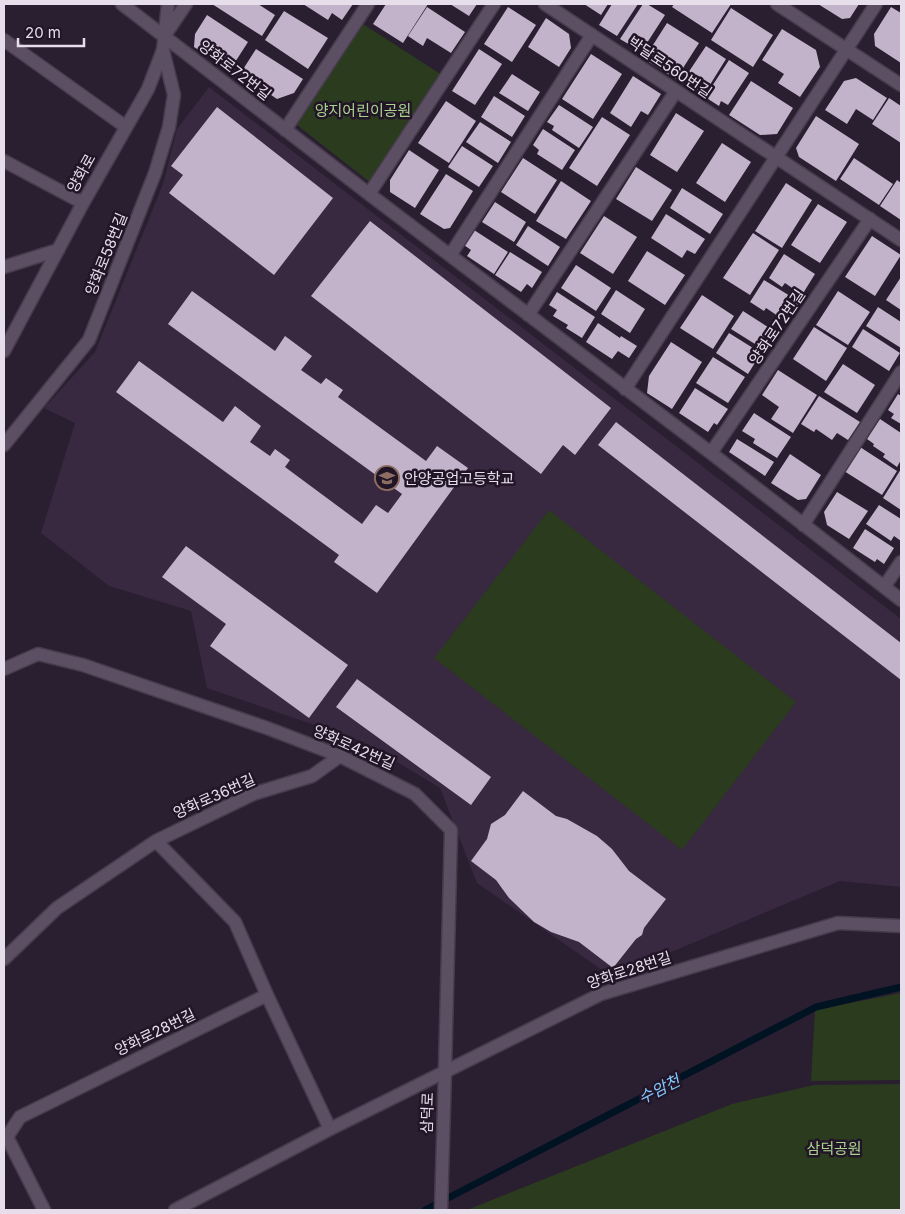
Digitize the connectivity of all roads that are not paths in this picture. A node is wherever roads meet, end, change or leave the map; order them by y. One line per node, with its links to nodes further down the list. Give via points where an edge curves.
1 (122, 4): 9 (street, 양화로72번길)
2 (168, 4): 9 (street, 양화로)
3 (186, 4): 9 (street)
4 (368, 4): 17 (street)
5 (494, 4): 20 (street)
6 (545, 4): 10 (street, 박달로560번길)
7 (777, 4): 13 (street)
8 (876, 4): 13 (street)
9 (165, 35): 12 (street, 양화로); 17 (street, 양화로72번길)
10 (592, 35): 15 (street, 박달로560번길); 25 (street)
11 (4, 40): 16 (street)
12 (163, 50): 16 (street, 양화로, via 148,89); 31 (street, 양화로58번길, via 174,95 169,127 155,173 89,340)
13 (846, 50): 14 (street); 18 (street)
14 (901, 85)
15 (676, 91): 18 (street, 박달로560번길); 27 (street)
16 (126, 127): 21 (street, 양화로)
17 (285, 130): 20 (street, 양화로72번길)
18 (776, 157): 22 (street, 박달로560번길); 30 (street)
19 (4, 161): 21 (street)
20 (370, 194): 25 (street, 양화로72번길)
21 (83, 203): 24 (street, 양화로)
22 (870, 220): 23 (street, 박달로560번길); 32 (street, 양화로72번길)
23 (901, 240)
24 (58, 250): 26 (street); 28 (street, 양화로)
25 (451, 254): 27 (street, 양화로72번길)
26 (4, 267)
27 (528, 315): 30 (street, 양화로72번길)
28 (4, 351)
29 (901, 372): 33 (street)
30 (625, 389): 32 (street, 양화로72번길)
31 (4, 445)
32 (712, 453): 33 (street, 양화로72번길)
33 (803, 525): 35 (street, 양화로72번길)
34 (901, 562): 35 (street)
35 (884, 588): 36 (street, 양화로72번길)
36 (901, 600)
37 (4, 669): 38 (street, 양화로42번길, via 38,654 83,664)
38 (340, 756): 39 (street, 양화로36번길, via 312,776 253,794); 43 (street, 양화로42번길, via 415,794 451,830)
39 (156, 841): 41 (street, 양화로36번길, via 57,908); 42 (street, via 235,922)
40 (901, 926): 43 (street, 양화로28번길, via 838,923 601,994)
41 (4, 959)
42 (267, 995): 44 (street); 45 (street, 양화로28번길, via 20,1117 7,1137)
43 (445, 1070): 44 (street, 양화로28번길); 47 (street, 삼덕로)
44 (330, 1128): 46 (street, 양화로28번길)
45 (44, 1210)
46 (175, 1210)
47 (441, 1210)

